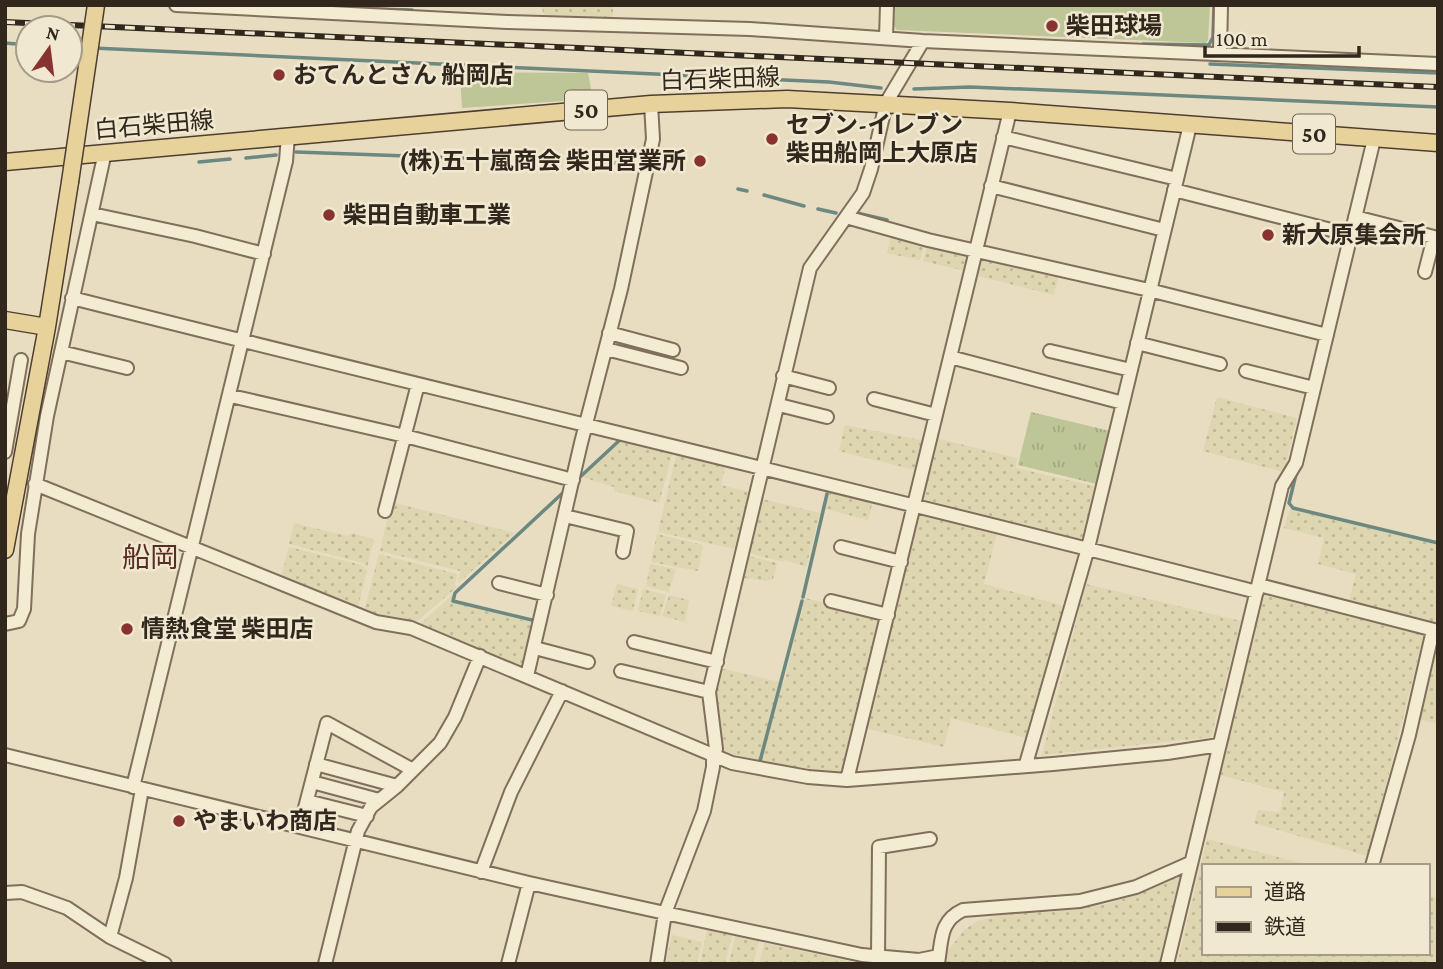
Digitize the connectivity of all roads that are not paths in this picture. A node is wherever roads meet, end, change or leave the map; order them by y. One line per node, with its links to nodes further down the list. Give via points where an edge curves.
1 (96, 5): 34 (main road, bridge)
2 (176, 5): 5 (street)
3 (887, 5): 6 (street)
4 (1221, 5): 8 (street)
5 (274, 7): 6 (street)
6 (886, 38): 7 (street)
7 (923, 41): 8 (street); 10 (street)
8 (1220, 54): 9 (street)
9 (1438, 64)
10 (886, 103): 11 (main road, 白石柴田線 / 50, via 787,99); 12 (main road, 白石柴田線 / 50); 23 (street, via 863,193)
11 (651, 104): 14 (main road, 白石柴田線 / 50); 35 (street, via 653,139)
12 (1010, 111): 13 (main road, 白石柴田線 / 50); 15 (street)
13 (1190, 125): 16 (main road, 白石柴田線 / 50); 20 (street)
14 (288, 136): 18 (main road, 白石柴田線 / 50); 29 (street)
15 (1003, 136): 20 (street); 21 (street)
16 (1374, 138): 17 (main road, 白石柴田線 / 50); 24 (street)
17 (1438, 143)
18 (105, 152): 19 (main road, 白石柴田線 / 50); 22 (street)
19 (5, 162)
20 (1175, 185): 25 (street); 27 (street)
21 (991, 186): 25 (street); 28 (street)
22 (92, 214): 29 (street); 32 (street)
23 (846, 217): 28 (street); 50 (street, via 810,268)
24 (1355, 217): 26 (street); 27 (street)
25 (1164, 230): 31 (street)
26 (1436, 231): 30 (street)
27 (1351, 235): 36 (street)
28 (976, 251): 31 (street); 43 (street)
29 (264, 254): 37 (street)
30 (1425, 272)
31 (1149, 290): 36 (street); 38 (street)
32 (72, 298): 37 (street); 42 (street)
33 (5, 320): 34 (main road)
34 (47, 327): 72 (main road)
35 (610, 333): 39 (street); 40 (street)
36 (1326, 335): 53 (street)
37 (243, 341): 51 (street); 54 (street)
38 (1137, 343): 45 (street); 48 (street)
39 (606, 349): 47 (street); 60 (street)
40 (673, 350)
41 (1050, 351): 48 (street)
42 (61, 352): 46 (street); 65 (street)
43 (950, 357): 56 (street); 58 (street)
44 (21, 360): 62 (street)
45 (1220, 364)
46 (127, 368)
47 (681, 368)
48 (1131, 370): 56 (street)
49 (1246, 371): 53 (street)
50 (783, 376): 52 (street); 57 (street)
51 (418, 384): 60 (street); 61 (street)
52 (829, 388)
53 (1314, 388): 76 (street, via 1296,463 1282,486)
54 (230, 396): 61 (street); 71 (street)
55 (874, 399): 58 (street)
56 (1123, 403): 70 (street)
57 (779, 405): 59 (street); 63 (street)
58 (936, 415): 66 (street)
59 (827, 417)
60 (587, 425): 63 (street); 64 (street)
61 (405, 436): 64 (street); 67 (street)
62 (5, 452)
63 (763, 468): 66 (street); 86 (street)
64 (573, 480): 68 (street)
65 (35, 484): 71 (street); 80 (street, via 24,609 19,621)
66 (914, 506): 70 (street); 74 (street)
67 (385, 511)
68 (565, 516): 73 (street, via 627,531); 77 (street)
69 (842, 547): 74 (street)
70 (1088, 548): 76 (street); 95 (street)
71 (192, 549): 84 (street, via 376,622 411,628); 100 (street)
72 (5, 550)
73 (623, 552)
74 (901, 562): 79 (street)
75 (499, 583): 77 (street)
76 (1258, 588): 81 (street); 91 (street)
77 (547, 595): 83 (street)
78 (831, 601): 79 (street)
79 (888, 615): 97 (street)
80 (5, 624)
81 (1436, 630): 108 (street)
82 (634, 642): 86 (street)
83 (535, 648): 85 (street); 88 (street)
84 (480, 656): 88 (street); 96 (street, via 440,743)
85 (588, 662)
86 (717, 662): 90 (street)
87 (621, 671): 90 (street)
88 (527, 676): 89 (street)
89 (562, 691): 93 (street); 109 (street, via 511,792)
90 (709, 692): 93 (street)
91 (1219, 745): 95 (street); 107 (street)
92 (5, 755): 100 (street)
93 (713, 755): 97 (street, via 758,770); 112 (street, via 704,811)
94 (316, 764): 96 (street, via 327,723); 98 (street); 99 (street)
95 (1026, 764): 97 (street)
96 (413, 770): 99 (street)
97 (847, 780)
98 (312, 782): 101 (street); 102 (street)
99 (397, 786): 101 (street)
100 (137, 788): 104 (street); 113 (street, via 126,878)
101 (379, 800): 103 (street)
102 (307, 801): 103 (street); 104 (street)
103 (367, 816): 105 (street)
104 (300, 827): 105 (street)
105 (356, 839): 109 (street); 119 (street)
106 (930, 839): 115 (street, via 878,847)
107 (1190, 863): 116 (street, via 1136,887 1090,899 963,910 949,918 940,937); 122 (street)
108 (1374, 864)
109 (481, 872): 110 (street)
110 (529, 883): 112 (street); 120 (street)
111 (5, 893): 113 (street, via 22,892 67,908)
112 (665, 913): 115 (street); 121 (street)
113 (110, 937): 114 (street)
114 (134, 949): 117 (street); 118 (street)
115 (878, 957): 116 (street)
116 (938, 960)
117 (128, 964)
118 (164, 964)
119 (325, 964)
120 (508, 964)
121 (657, 964)
122 (1167, 964)

